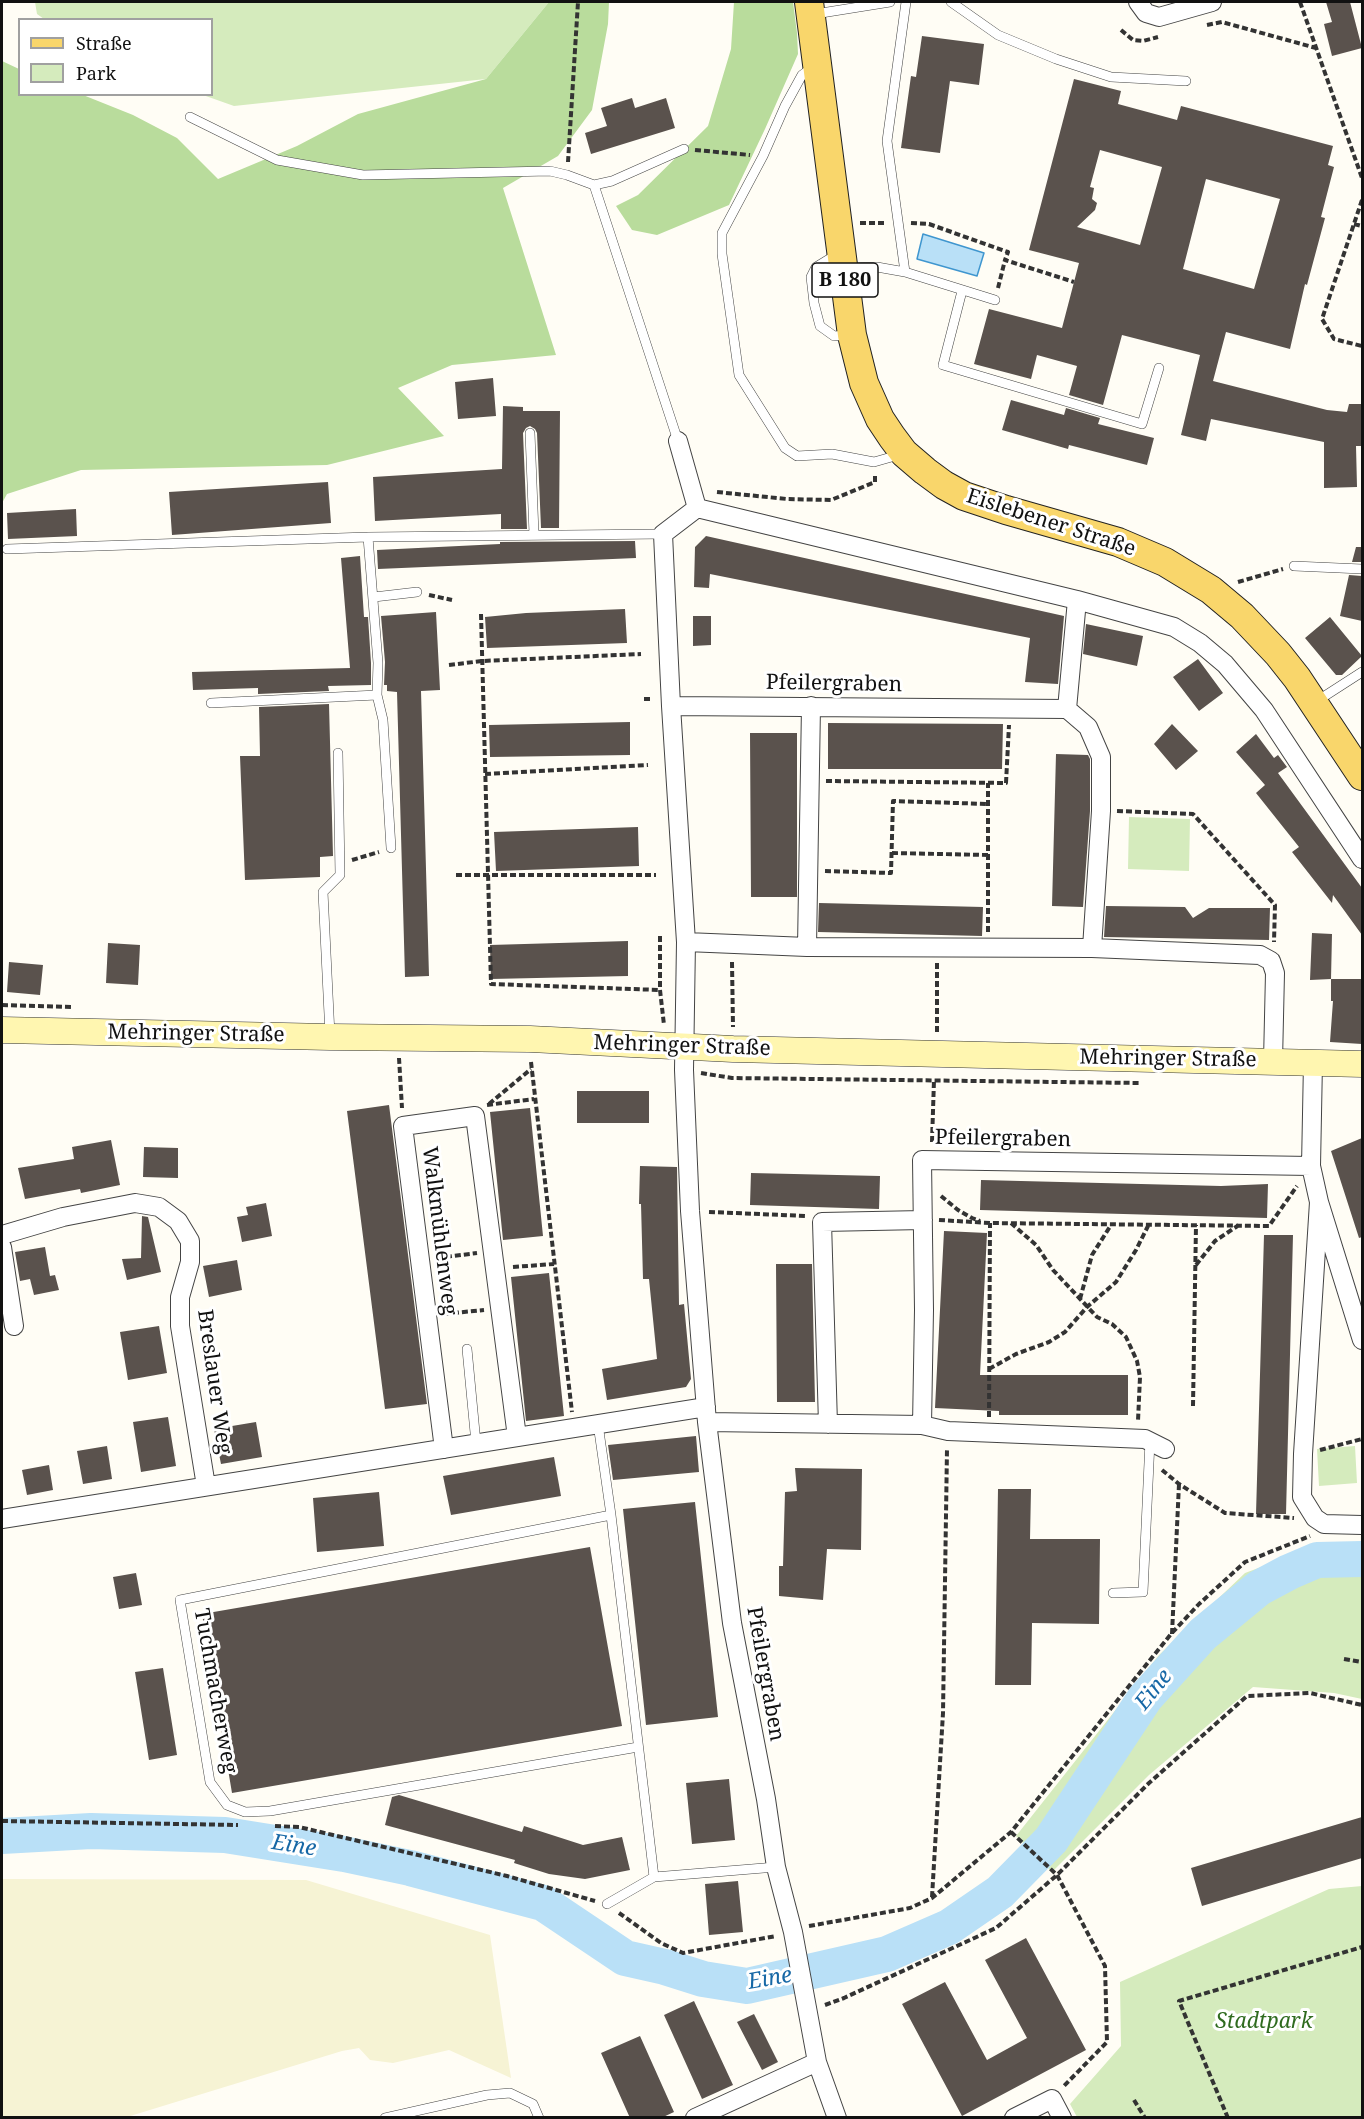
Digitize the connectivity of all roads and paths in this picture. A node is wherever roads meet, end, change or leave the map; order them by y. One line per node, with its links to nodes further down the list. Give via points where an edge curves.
1 (578, 2): 18 (path)
2 (890, 2): 8 (lane)
3 (906, 2): 22 (lane, via 887,141)
4 (951, 2): 14 (lane, via 998,35 1067,63 1111,77)
5 (1138, 2): 6 (street, via 1146,13 1159,17)
6 (1212, 2)
7 (1300, 2): 12 (path)
8 (810, 8): 13 (main road, Eislebener Straße / B 180)
9 (1197, 27): 12 (path, via 1222,22)
10 (1121, 30): 11 (path, via 1133,40)
11 (1161, 36)
12 (1316, 48): 19 (path)
13 (817, 64): 17 (lane, via 802,75); 23 (main road, Eislebener Straße / B 180)
14 (1186, 81)
15 (190, 117): 18 (lane, via 277,160 363,175 527,170)
16 (684, 149): 17 (path); 20 (lane)
17 (763, 156): 37 (lane, via 722,233 739,375 785,448 797,456 832,454)
18 (567, 175): 20 (lane)
19 (1362, 178)
20 (594, 185): 35 (lane)
21 (1362, 200): 24 (path)
22 (898, 222): 23 (path); 27 (path, via 929,224 1008,252); 28 (lane)
23 (837, 223): 26 (main road, Eislebener Straße / B 180)
24 (1354, 224): 25 (path); 32 (path, via 1322,319 1334,339)
25 (1362, 226)
26 (842, 260): 28 (lane); 36 (main road, Eislebener Straße / B 180, via 858,361 871,400)
27 (1005, 260): 29 (path); 31 (path)
28 (904, 272): 30 (lane)
29 (1074, 282)
30 (962, 291): 31 (lane); 33 (lane, via 943,365 1142,424)
31 (995, 300)
32 (1362, 346)
33 (1159, 368)
34 (530, 433): 40 (lane)
35 (678, 441): 38 (street)
36 (904, 453): 37 (lane); 46 (main road, Eislebener Straße / B 180, via 964,496 1118,542 1165,562)
37 (874, 462): 38 (path, via 875,482 831,500)
38 (692, 489): 39 (street)
39 (697, 508): 41 (street); 50 (street)
40 (534, 534): 41 (lane); 42 (lane)
41 (663, 534): 59 (street, Pfeilergraben)
42 (368, 537): 43 (lane); 48 (lane)
43 (7, 549)
44 (1294, 566): 45 (lane); 46 (path)
45 (1362, 569)
46 (1212, 590): 58 (main road, Eislebener Straße / B 180, via 1261,634)
47 (417, 592): 48 (lane); 49 (path)
48 (374, 597): 56 (lane)
49 (452, 600)
50 (1077, 600): 62 (street); 74 (street, via 1174,627 1225,664 1264,710)
51 (481, 614): 53 (path)
52 (640, 654): 53 (path)
53 (482, 661): 54 (path); 65 (path)
54 (449, 665)
55 (1362, 672): 58 (lane)
56 (377, 695): 57 (lane); 71 (lane, via 383,720)
57 (212, 703)
58 (1314, 703): 66 (main road, Eislebener Straße / B 180)
59 (671, 706): 60 (street, Pfeilergraben); 81 (street, Pfeilergraben)
60 (811, 706): 61 (street, Pfeilergraben); 67 (street)
61 (1010, 709): 62 (street, Pfeilergraben); 68 (path, via 1006,783)
62 (1067, 709): 70 (street, via 1088,727 1101,757)
63 (338, 753): 75 (lane)
64 (648, 765): 65 (path)
65 (485, 774): 78 (path)
66 (1362, 776)
67 (810, 781): 68 (path); 76 (street)
68 (988, 783): 69 (path)
69 (988, 804): 72 (path, via 893,801); 73 (path)
70 (1101, 811): 85 (street); 86 (path, via 1193,814 1275,905)
71 (392, 848): 75 (path)
72 (892, 853): 73 (path); 76 (path, via 891,873)
73 (988, 855): 84 (path)
74 (1362, 859)
75 (339, 863): 90 (lane, via 340,874 323,891)
76 (809, 871): 83 (street)
77 (456, 875): 78 (path)
78 (488, 875): 79 (path); 87 (path, via 491,984)
79 (656, 875)
80 (660, 936): 87 (path)
81 (687, 942): 82 (street); 92 (street, Pfeilergraben)
82 (732, 944): 83 (street); 93 (path)
83 (807, 947): 84 (street)
84 (987, 947): 85 (street)
85 (1092, 948): 86 (street, via 1260,955)
86 (1271, 961): 94 (street, via 1275,973)
87 (660, 990): 88 (path)
88 (663, 1025)
89 (2, 1030): 90 (main road, Mehringer Straße)
90 (330, 1037): 91 (main road, Mehringer Straße)
91 (398, 1038): 92 (main road, Mehringer Straße, via 530,1039); 101 (path)
92 (685, 1047): 93 (main road, Mehringer Straße); 105 (street, Pfeilergraben)
93 (733, 1049): 94 (main road, Mehringer Straße)
94 (1273, 1061): 96 (main road, Mehringer Straße)
95 (531, 1062): 98 (path)
96 (1313, 1062): 97 (main road, Mehringer Straße); 102 (street)
97 (1362, 1064)
98 (531, 1069): 99 (path); 100 (path)
99 (534, 1099): 100 (path); 118 (path)
100 (482, 1110): 101 (street, Walkmühlenweg); 117 (street)
101 (403, 1126): 116 (street, Walkmühlenweg)
102 (1311, 1166): 103 (street, Pfeilergraben, via 922,1160); 104 (street); 112 (path, via 1269,1226)
103 (922, 1178): 106 (street, Pfeilergraben); 109 (path, via 958,1210)
104 (1319, 1202): 125 (street); 141 (street)
105 (690, 1211): 107 (path, via 811,1216); 129 (street, Pfeilergraben)
106 (923, 1220): 107 (street); 109 (path); 132 (street, Pfeilergraben)
107 (822, 1222): 131 (street)
108 (1010, 1222): 109 (path); 110 (path); 120 (path, via 1036,1245)
109 (990, 1223): 127 (path)
110 (1111, 1225): 113 (path); 120 (path, via 1092,1256)
111 (1196, 1225): 112 (path); 113 (path); 119 (path)
112 (1239, 1225): 119 (path, via 1215,1241)
113 (1148, 1226): 121 (path, via 1116,1282)
114 (2, 1235): 143 (street, Breslauer Weg, via 63,1216 135,1203 159,1207 178,1221 190,1241 190,1262 180,1298 180,1326)
115 (2, 1247): 124 (street)
116 (420, 1260): 117 (path); 123 (street, Walkmühlenweg)
117 (494, 1260): 118 (path); 122 (street)
118 (554, 1264): 133 (path)
119 (1195, 1266): 128 (path)
120 (1080, 1299): 121 (path)
121 (1087, 1307): 127 (path, via 1065,1332); 139 (path, via 1126,1338 1137,1360)
122 (500, 1308): 123 (path); 136 (street)
123 (427, 1316): 140 (street, Walkmühlenweg)
124 (15, 1326)
125 (1362, 1340)
126 (467, 1349): 138 (lane)
127 (989, 1369): 135 (path)
128 (1193, 1406)
129 (706, 1414): 130 (street); 131 (street); 159 (street, Pfeilergraben, via 732,1623)
130 (598, 1424): 133 (street); 144 (lane)
131 (828, 1424): 132 (street)
132 (922, 1425): 134 (street)
133 (574, 1428): 136 (street)
134 (948, 1431): 135 (street); 162 (path, via 943,1713)
135 (988, 1433): 139 (street)
136 (517, 1437): 138 (street)
137 (1362, 1439): 141 (path)
138 (476, 1443): 140 (street)
139 (1150, 1443): 142 (path, via 1162,1471); 149 (lane, via 1143,1592)
140 (444, 1449): 143 (street)
141 (1303, 1454): 147 (street, via 1302,1497 1315,1518 1324,1524)
142 (1179, 1484): 146 (path, via 1225,1513); 150 (path)
143 (206, 1486): 145 (street)
144 (611, 1515): 154 (lane); 154 (lane, Tuchmacherweg, via 180,1600 210,1782 227,1804 245,1812 270,1811)
145 (2, 1519)
146 (1305, 1519)
147 (1362, 1525)
148 (1318, 1533): 150 (path, via 1245,1562)
149 (1113, 1593)
150 (1172, 1634): 158 (path)
151 (1344, 1659): 152 (path)
152 (1362, 1662)
153 (1362, 1705): 160 (path, via 1310,1694 1247,1696 1149,1783)
154 (638, 1747): 161 (lane)
155 (2, 1821): 156 (path)
156 (240, 1825)
157 (263, 1826): 163 (path, via 299,1827)
158 (1011, 1832): 160 (path); 162 (path)
159 (776, 1866): 161 (lane); 164 (street, Pfeilergraben)
160 (1058, 1875): 166 (path, via 996,1928); 168 (path, via 1105,1966 1107,2043)
161 (654, 1877): 163 (lane)
162 (932, 1898): 164 (path, via 910,1908 810,1925)
163 (607, 1904): 164 (path, via 661,1943 683,1953)
164 (793, 1932): 166 (street, Pfeilergraben)
165 (1362, 1947): 177 (path, via 1179,2001)
166 (807, 2011): 167 (street, Pfeilergraben)
167 (817, 2062): 172 (street); 173 (street, Pfeilergraben)
168 (1052, 2098): 174 (street); 175 (street)
169 (1134, 2100): 176 (path)
170 (385, 2118): 171 (lane, via 487,2095 510,2094 533,2104)
171 (539, 2118)
172 (695, 2118)
173 (837, 2118)
174 (1014, 2118)
175 (1062, 2118)
176 (1145, 2118)
177 (1228, 2118)

